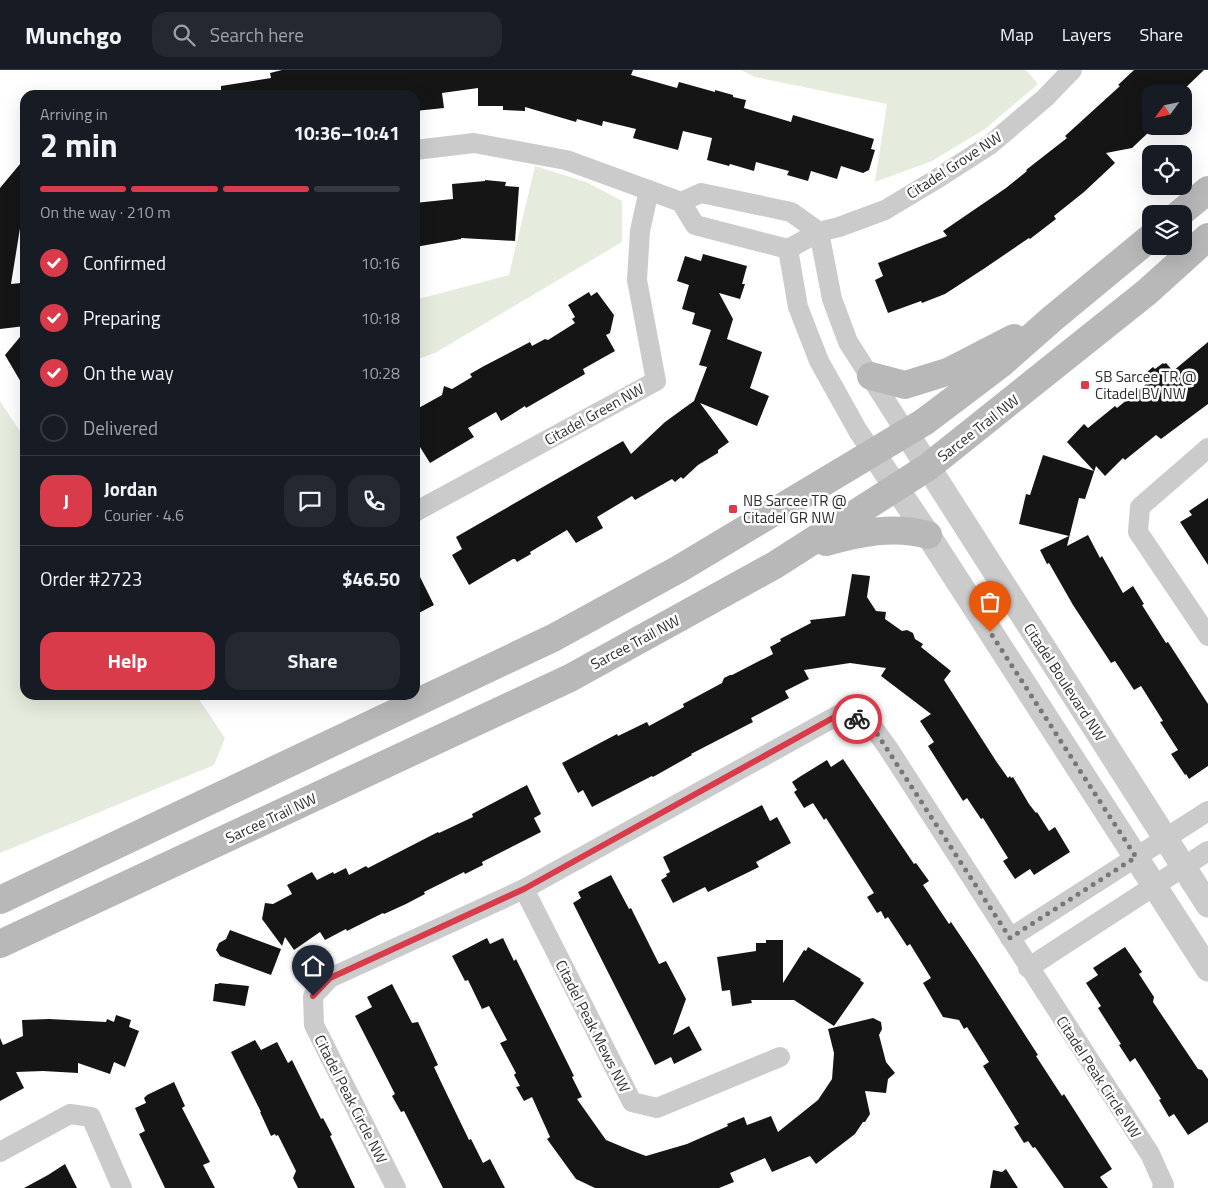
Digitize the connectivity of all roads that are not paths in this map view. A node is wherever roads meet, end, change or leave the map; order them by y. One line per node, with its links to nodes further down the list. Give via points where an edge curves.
1 (1072, 70): 7 (street, Citadel Grove NW, via 991,144 935,180 885,210)
2 (420, 149): 3 (street, via 474,142 566,160)
3 (649, 190): 5 (street); 18 (street, Citadel Green NW, via 640,231 637,280 656,381)
4 (1208, 190): 6 (main road)
5 (680, 202): 7 (street, via 701,193 791,212); 10 (street, via 695,225)
6 (1190, 205)
7 (819, 232): 10 (street); 12 (street, via 832,299 848,342)
8 (1208, 237): 16 (main road, Sarcee Trail NW, via 1147,292)
9 (1142, 244): 11 (main road)
10 (788, 249): 15 (street, via 798,307 819,360)
11 (1053, 318): 12 (main road, via 950,371 905,385); 13 (main road, via 1002,363)
12 (870, 376): 13 (street)
13 (907, 434): 15 (main road); 16 (street, Citadel Boulevard NW)
14 (1208, 448): 21 (street, via 1140,507 1138,532)
15 (873, 453): 17 (street); 29 (main road, via 679,569 553,638)
16 (928, 467): 17 (main road, Sarcee Trail NW); 23 (street, Citadel Boulevard NW)
17 (896, 488): 19 (street); 20 (main road, Sarcee Trail NW)
18 (420, 509)
19 (928, 535): 20 (main road, via 912,530 858,533); 25 (street)
20 (798, 550): 32 (main road, Sarcee Trail NW, via 570,678)
21 (1208, 636)
22 (1208, 810): 23 (street)
23 (1165, 838): 25 (street); 26 (street, Citadel Boulevard NW)
24 (1208, 851): 26 (street)
25 (1136, 857): 27 (street); 31 (street)
26 (1183, 867): 27 (street); 30 (street, Citadel Boulevard NW)
27 (1154, 886): 33 (street); 34 (street)
28 (524, 889): 31 (street, Citadel Peak Circle NW, via 840,714 870,723); 35 (street, Citadel Peak Mews NW, via 632,1102 657,1108); 38 (street, Citadel Peak Circle NW, via 330,978 313,996 314,1025)
29 (0, 900)
30 (1208, 905)
31 (1010, 938): 33 (street, Citadel Peak Circle NW)
32 (0, 944)
33 (1028, 968): 39 (street, Citadel Peak Circle NW, via 1150,1154 1164,1185)
34 (1208, 969)
35 (780, 1057)
36 (0, 1152): 37 (street, via 70,1114 91,1118)
37 (122, 1188)
38 (396, 1188)
39 (1162, 1188)

